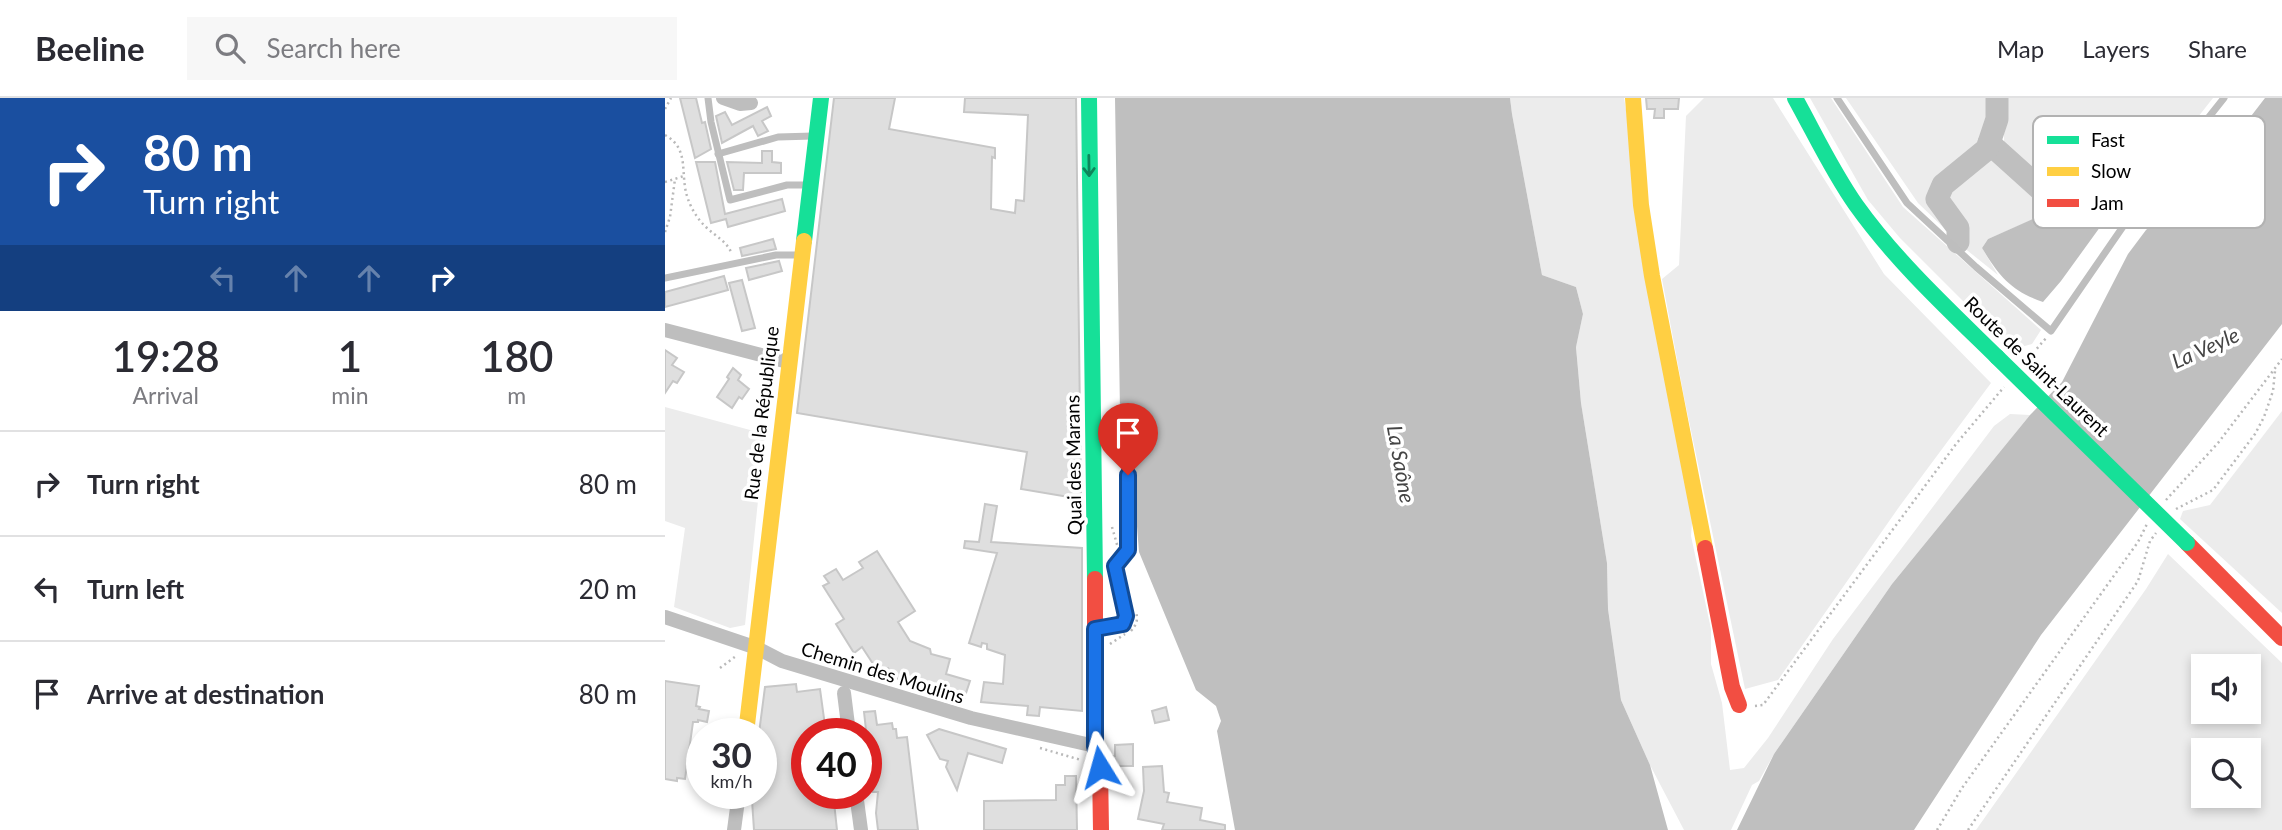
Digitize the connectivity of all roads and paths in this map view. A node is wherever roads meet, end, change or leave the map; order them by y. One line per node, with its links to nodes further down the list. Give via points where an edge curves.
1 (671, 98): 11 (path)
2 (708, 98): 15 (lane)
3 (723, 98): 10 (street)
4 (821, 98): 14 (street, Rue de la République)
5 (1089, 98): 38 (street, Quai des Marans, one-way to 38)
6 (1633, 98): 44 (street, via 1652,276 1724,649)
7 (1795, 98): 39 (street, Route de Saint-Laurent, bridge, via 1854,203 1903,262)
8 (1837, 98): 26 (lane, via 1907,204)
9 (2224, 98): 12 (lane)
10 (751, 103)
11 (665, 109)
12 (2210, 116)
13 (665, 135): 16 (path, via 682,151)
14 (816, 135): 15 (lane, via 778,137); 19 (street, Rue de la République)
15 (719, 154): 19 (lane, via 730,200 787,185)
16 (684, 176): 17 (path); 23 (path, via 687,198 695,212 705,227 727,243)
17 (675, 179): 18 (path); 21 (path)
18 (665, 182)
19 (810, 186): 22 (street, Rue de la République)
20 (2122, 228): 26 (lane)
21 (665, 232)
22 (801, 255): 23 (lane); 28 (street, Rue de la République)
23 (736, 264): 24 (lane)
24 (665, 278)
25 (665, 330): 28 (street)
26 (2051, 331): 29 (path)
27 (2282, 359): 30 (path)
28 (788, 362): 40 (street, Rue de la République)
29 (2021, 367)
30 (2276, 368): 33 (path); 34 (path, via 2273,391 2255,434 2213,491)
31 (2005, 386): 44 (path, via 1956,444 1763,705)
32 (1128, 475): 38 (lane, via 1128,550 1115,566 1126,616 1123,624)
33 (2165, 502)
34 (2170, 516)
35 (2152, 518): 53 (path)
36 (2156, 533): 54 (path, via 2138,581)
37 (665, 617): 40 (street, Chemin des Moulins)
38 (1095, 629): 47 (street, Quai des Marans)
39 (2282, 638)
40 (757, 648): 45 (street, Rue de la République); 47 (street, Chemin des Moulins, via 782,661 971,718)
41 (736, 656): 42 (path)
42 (720, 668)
43 (843, 693): 46 (street)
44 (1739, 705)
45 (748, 718)
46 (847, 718)
47 (1095, 746): 52 (street, Quai des Marans)
48 (737, 809): 50 (street)
49 (858, 809): 51 (street)
50 (734, 830)
51 (861, 830)
52 (1101, 830)
53 (1937, 830)
54 (1968, 830)

